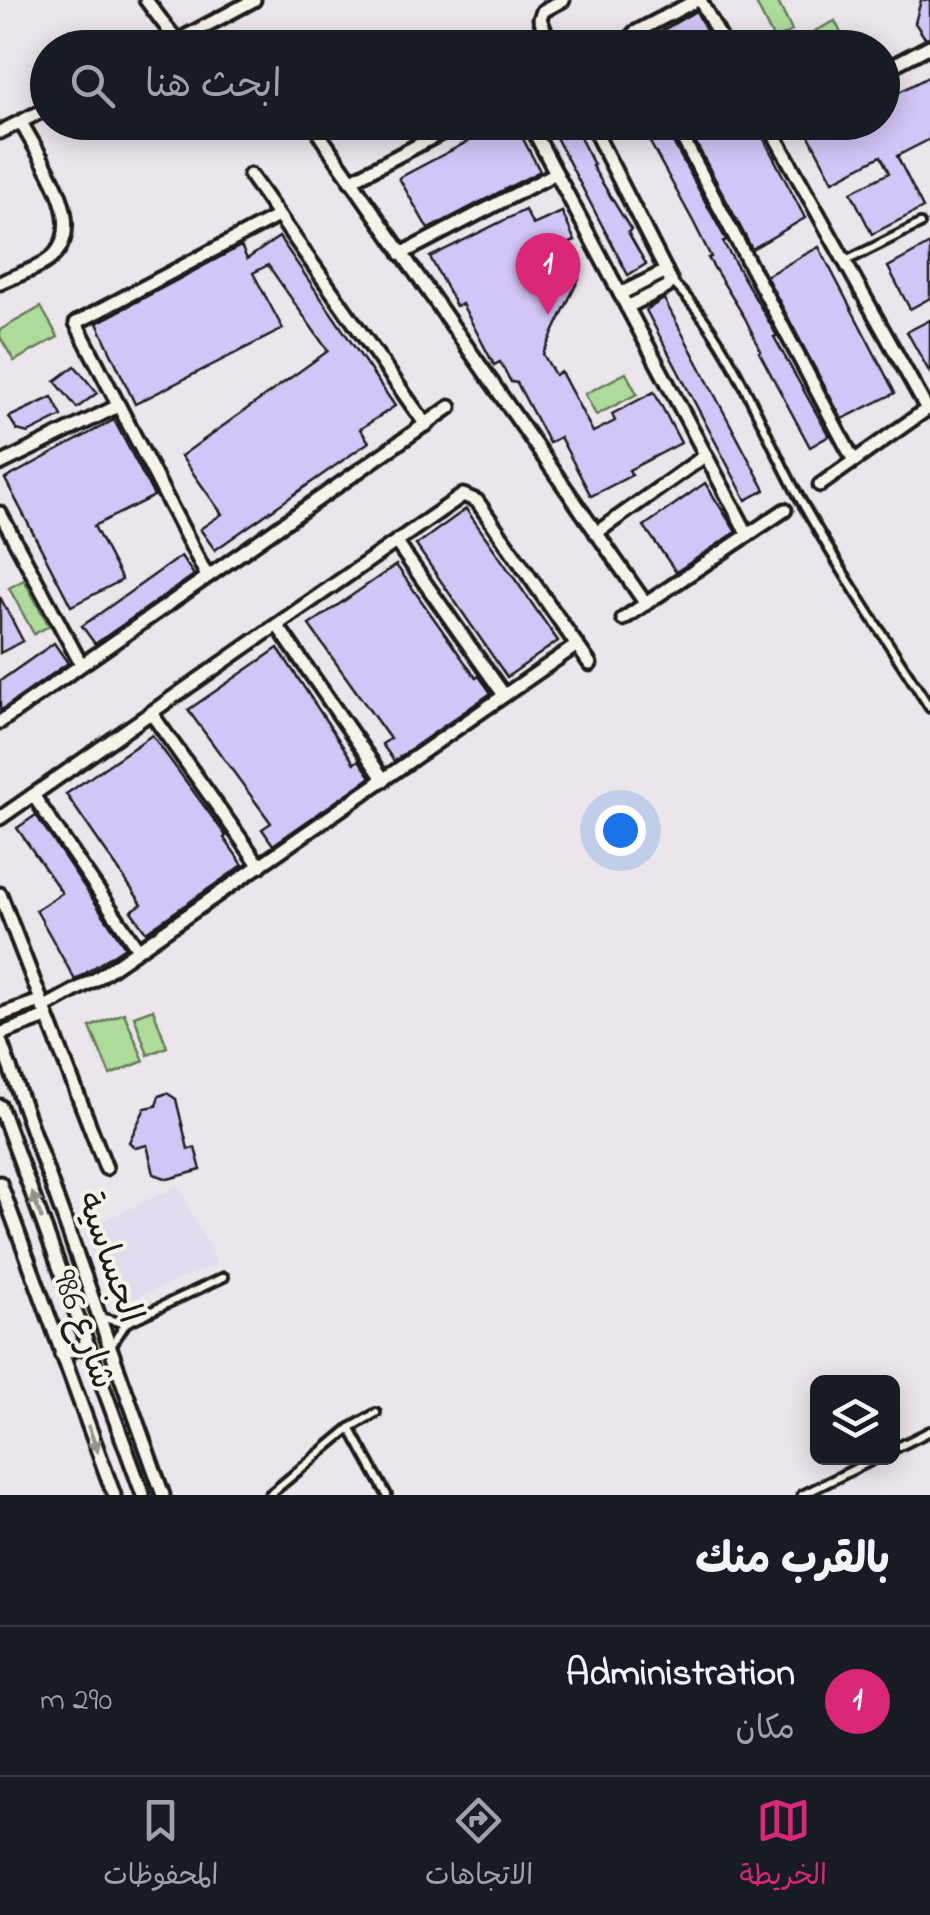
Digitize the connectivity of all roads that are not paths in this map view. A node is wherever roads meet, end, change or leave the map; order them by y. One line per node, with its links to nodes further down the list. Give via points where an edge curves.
1 (146, 0): 5 (street)
2 (254, 0): 6 (street)
3 (563, 0): 7 (street, via 544,10)
4 (698, 0): 8 (street); 9 (street)
5 (162, 30)
6 (197, 30)
7 (543, 30)
8 (642, 30)
9 (716, 30)
10 (930, 46): 11 (street)
11 (900, 62)
12 (30, 117): 13 (street)
13 (21, 122): 14 (street); 15 (street)
14 (0, 132)
15 (30, 139)
16 (30, 140): 31 (street, via 64,204 66,230 54,257)
17 (323, 140): 25 (street)
18 (428, 140): 25 (street)
19 (539, 140): 23 (street)
20 (599, 140): 30 (street)
21 (684, 140): 39 (street)
22 (777, 140): 29 (street)
23 (556, 172): 28 (street); 32 (street)
24 (250, 175): 26 (street)
25 (350, 182): 28 (street)
26 (278, 216): 34 (street, via 76,323); 37 (street)
27 (920, 224): 29 (lane)
28 (401, 254): 44 (street)
29 (843, 262): 36 (street)
30 (668, 276): 32 (street); 33 (street, via 667,287); 55 (lane, via 709,324 809,515)
31 (0, 283)
32 (620, 294): 33 (street)
33 (627, 307): 38 (street)
34 (118, 406): 40 (street); 47 (street)
35 (450, 408): 37 (street)
36 (928, 408): 39 (street)
37 (426, 425): 47 (street)
38 (706, 456): 44 (street); 45 (street)
39 (854, 461): 41 (street)
40 (0, 464)
41 (820, 485)
42 (785, 510): 45 (street)
43 (0, 513): 52 (street)
44 (596, 533): 48 (street)
45 (748, 535): 48 (street)
46 (396, 542): 50 (street); 51 (street, via 463,495 471,496); 54 (street)
47 (207, 576): 52 (street)
48 (646, 604): 49 (street)
49 (623, 619)
50 (277, 624): 56 (street); 58 (street)
51 (578, 646): 53 (street); 54 (street)
52 (82, 664): 57 (street)
53 (590, 664)
54 (504, 695): 58 (street)
55 (930, 708)
56 (151, 712): 59 (street); 61 (street)
57 (0, 722)
58 (384, 780): 61 (street)
59 (33, 794): 60 (street); 63 (street)
60 (0, 818)
61 (260, 866): 63 (street)
62 (0, 894): 64 (street)
63 (138, 949): 64 (street)
64 (43, 1009): 65 (street); 66 (street); 68 (street)
65 (0, 1015)
66 (0, 1037): 71 (street, الجساسية, via 63,1194)
67 (0, 1106): 73 (street, شارع 986, one-way to 67)
68 (106, 1168)
69 (0, 1183): 75 (street, شارع 986)
70 (224, 1277): 72 (lane)
71 (98, 1317): 72 (lane); 74 (street, الجساسية)
72 (126, 1322): 74 (lane)
73 (88, 1345): 75 (street); 82 (street, شارع 986)
74 (110, 1347): 83 (street, الجساسية)
75 (61, 1354): 81 (street, شارع 986, one-way to 81)
76 (376, 1413): 77 (lane)
77 (350, 1428): 84 (lane); 85 (lane)
78 (930, 1431): 79 (lane)
79 (900, 1446)
80 (863, 1465): 86 (lane)
81 (114, 1495)
82 (143, 1495)
83 (163, 1495)
84 (269, 1495)
85 (387, 1495)
86 (802, 1495)

